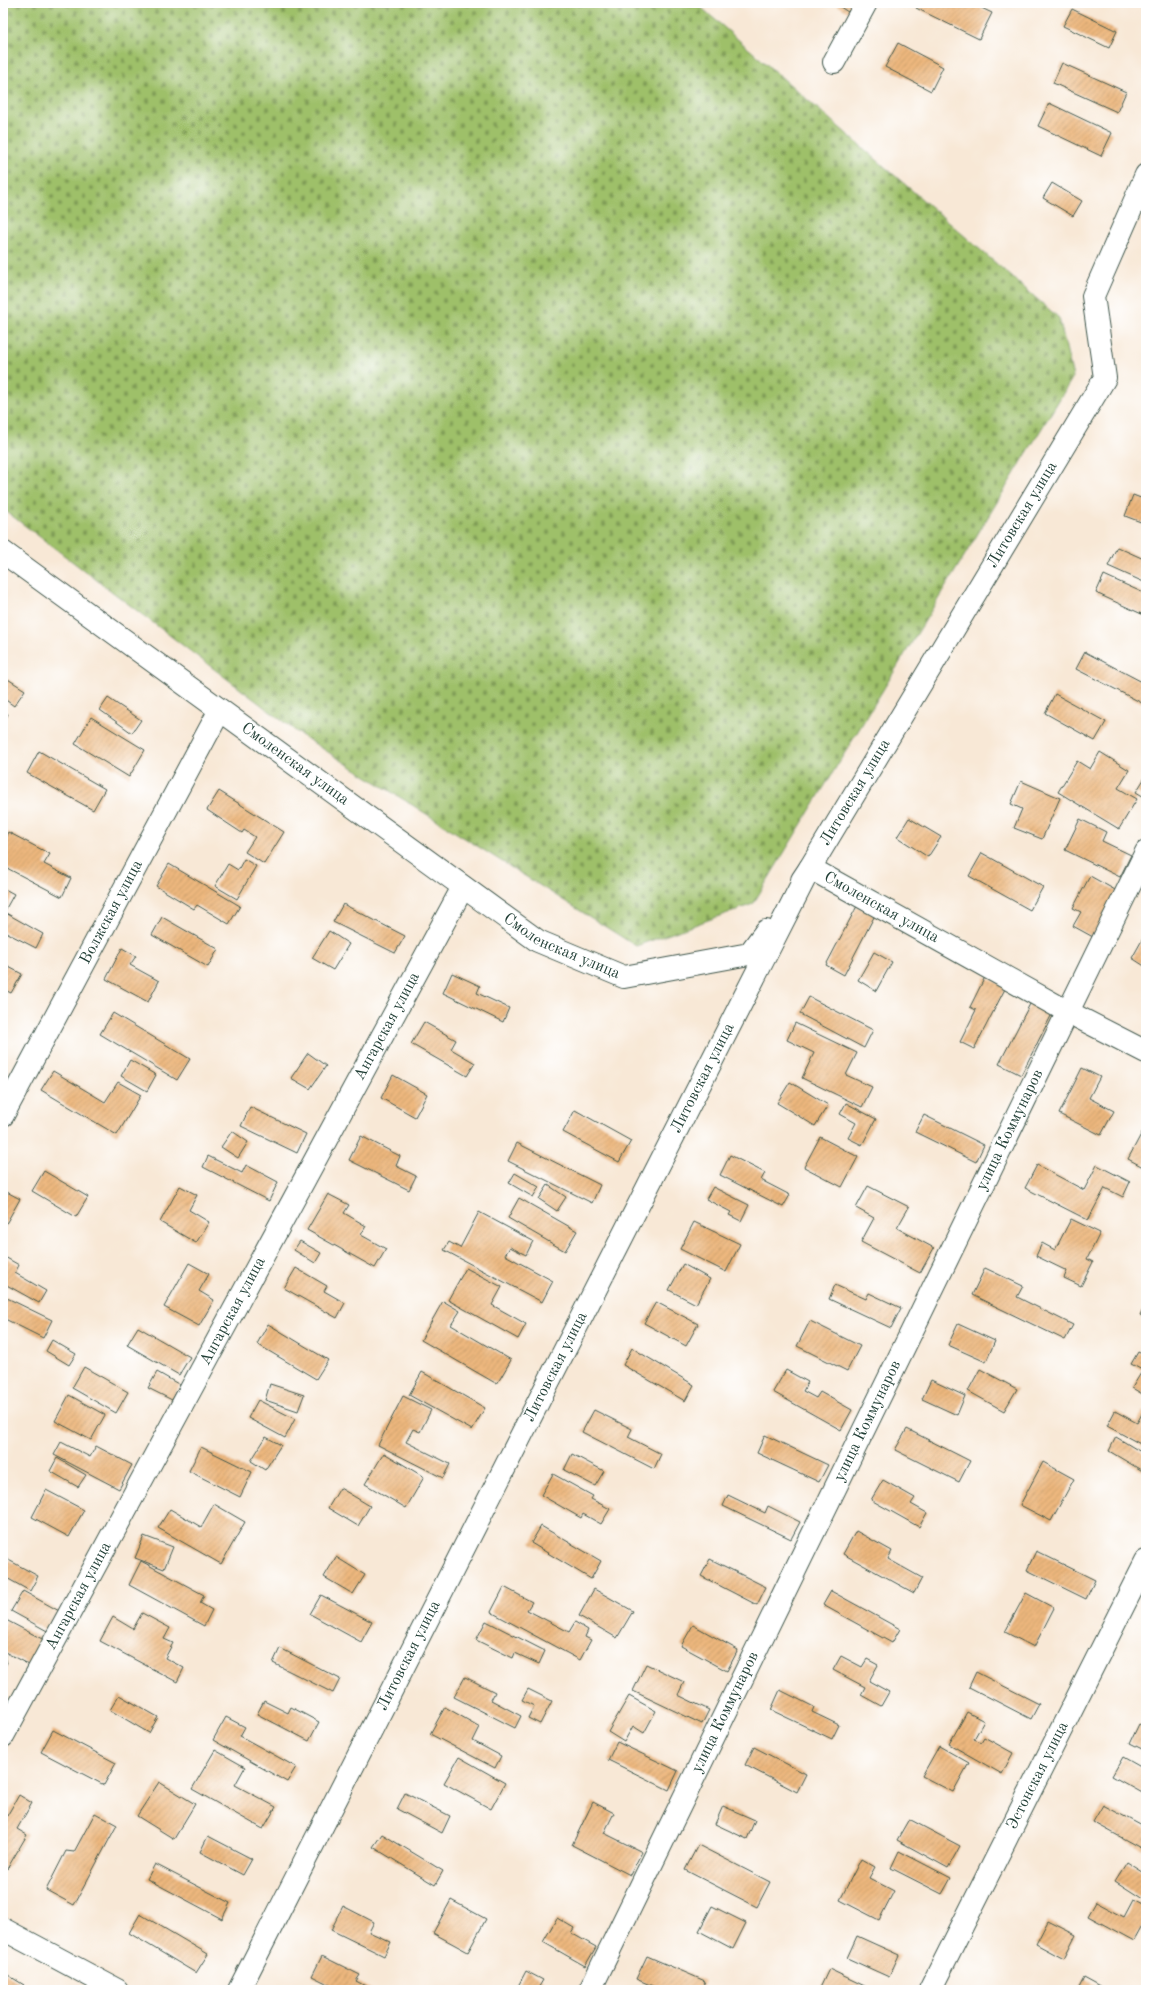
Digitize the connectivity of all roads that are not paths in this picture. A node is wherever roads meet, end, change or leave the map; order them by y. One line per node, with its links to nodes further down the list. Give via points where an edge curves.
1 (866, 3): 2 (street)
2 (834, 62)
3 (1146, 175): 7 (street, Литовская улица, via 1093,296 1105,378)
4 (3, 552): 5 (street, Смоленская улица)
5 (220, 710): 8 (street, Смоленская улица); 11 (street, Волжская улица)
6 (1146, 852): 9 (street, улица Коммунаров)
7 (810, 868): 8 (street, Смоленская улица, via 749,954 624,977 538,941); 9 (street, Смоленская улица); 16 (street, Литовская улица)
8 (463, 887): 13 (street, Ангарская улица)
9 (1068, 1012): 10 (street, Смоленская улица); 17 (street, улица Коммунаров)
10 (1146, 1052)
11 (3, 1115)
12 (1146, 1561): 18 (street, Эстонская улица)
13 (3, 1736)
14 (3, 1929): 15 (street)
15 (117, 1990)
16 (239, 1990)
17 (590, 1990)
18 (930, 1990)

